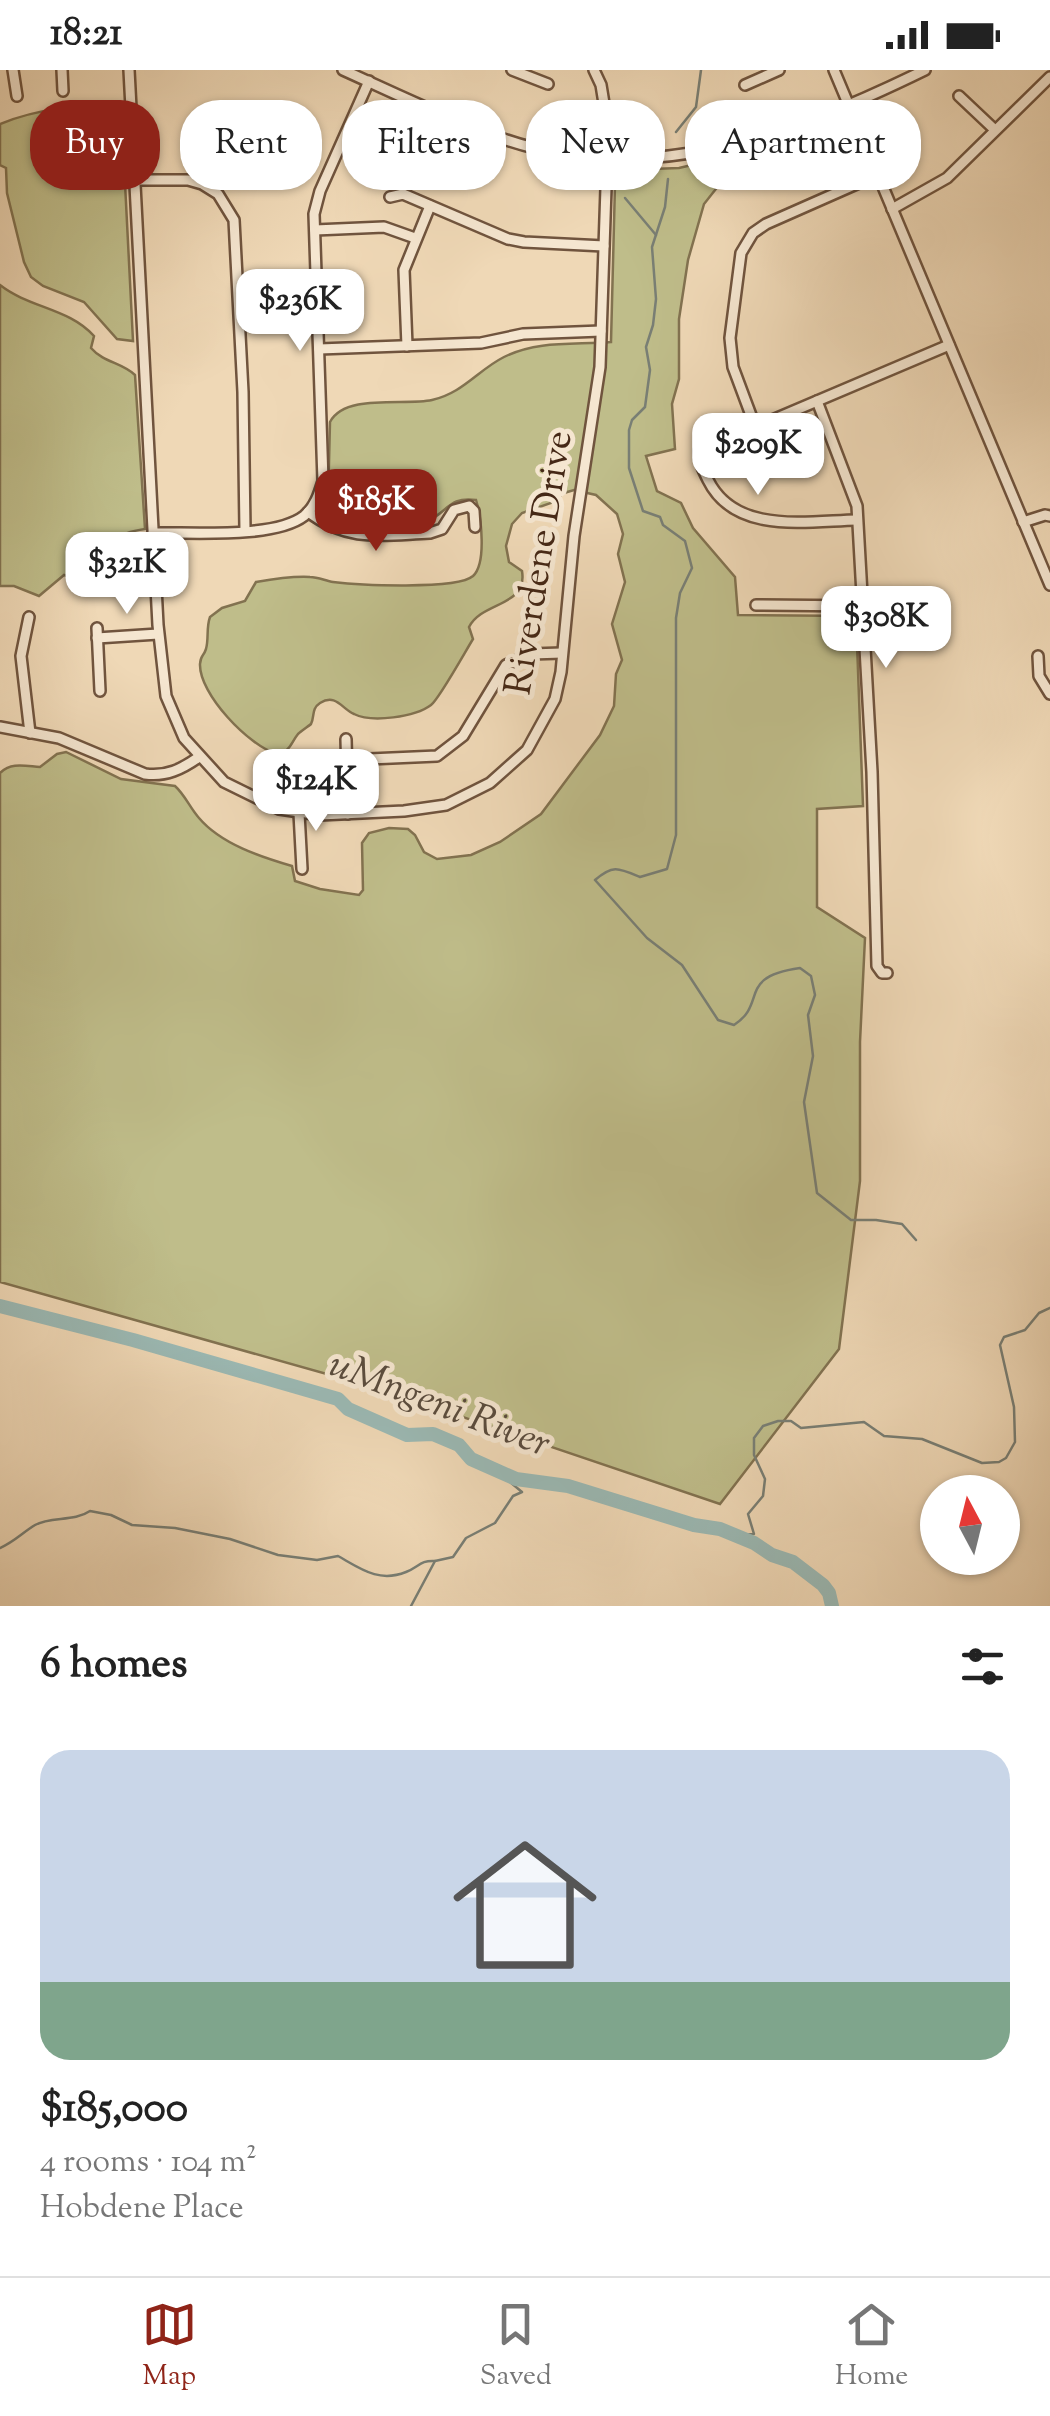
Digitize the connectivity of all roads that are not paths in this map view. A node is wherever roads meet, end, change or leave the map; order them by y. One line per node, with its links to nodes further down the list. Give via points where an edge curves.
1 (13, 70): 17 (street)
2 (62, 70): 15 (street)
3 (129, 70): 19 (street, Riverdene Drive)
4 (343, 70): 11 (street)
5 (512, 70): 12 (street)
6 (594, 70): 20 (street, Riverdene Drive)
7 (779, 70): 13 (street)
8 (834, 70): 21 (street)
9 (925, 70): 22 (street)
10 (1050, 77): 14 (street)
11 (369, 81): 24 (street); 33 (street, via 320,192)
12 (548, 84)
13 (745, 84)
14 (1036, 89): 16 (street); 23 (street)
15 (63, 91)
16 (1050, 92)
17 (16, 96)
18 (960, 96): 23 (street)
19 (130, 100)
20 (604, 100)
21 (847, 100)
22 (862, 100)
23 (994, 130): 32 (street, via 935,188)
24 (526, 144)
25 (160, 180): 47 (street, via 202,184 218,194 234,220)
26 (135, 190): 48 (street, Riverdene Drive)
27 (607, 190): 35 (street, Riverdene Drive)
28 (843, 190): 41 (street, via 766,224 742,249 730,352)
29 (884, 190): 32 (street)
30 (390, 198): 31 (street, via 403,194)
31 (430, 206): 34 (street); 35 (street, via 524,242)
32 (892, 209): 37 (street)
33 (315, 230): 34 (street, via 384,228); 39 (street)
34 (415, 238): 38 (street, via 404,270)
35 (604, 246): 36 (street, Riverdene Drive)
36 (602, 331): 38 (street); 54 (street, Riverdene Drive)
37 (949, 345): 40 (street); 45 (street)
38 (407, 346): 39 (street)
39 (320, 349): 42 (street, via 323,481)
40 (817, 401): 41 (street); 44 (street, via 854,493)
41 (755, 426): 44 (street, via 698,453 713,489 734,509 783,522)
42 (308, 512): 46 (street, via 350,535 430,533 442,529 454,510 469,506); 47 (street, via 281,527)
43 (1050, 516): 45 (street)
44 (857, 520): 51 (street)
45 (1023, 522): 49 (street)
46 (475, 527)
47 (245, 530): 48 (street)
48 (152, 533): 53 (street, Riverdene Drive)
49 (1050, 585)
50 (756, 605): 51 (street)
51 (863, 606): 66 (street, via 877,966)
52 (28, 617): 59 (street, via 21,656)
53 (158, 634): 56 (street, via 97,633); 61 (street, Riverdene Drive, via 166,696)
54 (562, 653): 62 (street, via 532,654 506,665 463,736 437,756); 64 (street, Riverdene Drive, via 545,722 527,750 490,783 446,805)
55 (1038, 656): 57 (street, via 1039,676)
56 (100, 691)
57 (1050, 694)
58 (0, 727): 59 (street)
59 (30, 733): 61 (street, via 69,741 145,774 168,774)
60 (346, 739): 62 (street)
61 (199, 757): 63 (street, Riverdene Drive, via 252,798)
62 (348, 760): 64 (street)
63 (299, 813): 64 (street, Riverdene Drive); 65 (street)
64 (348, 814)
65 (302, 869)
66 (887, 973)

